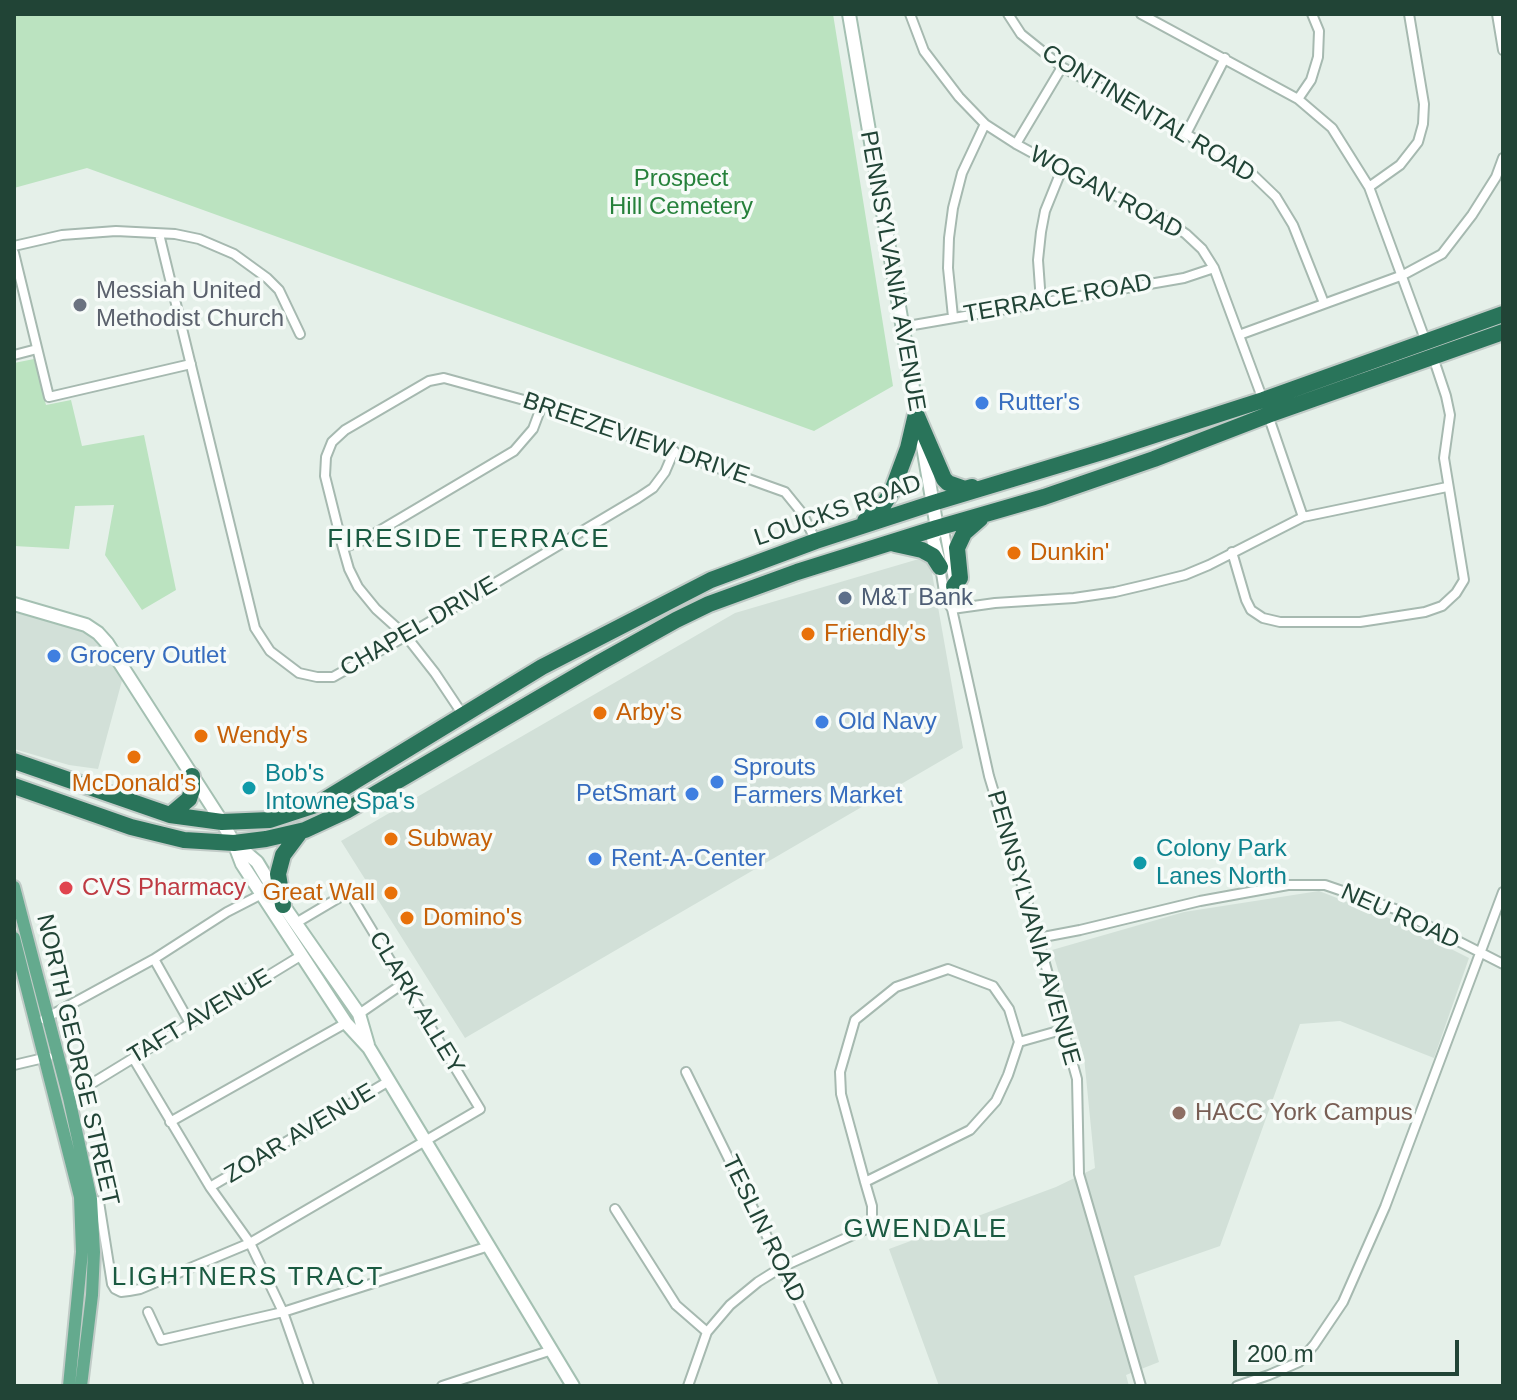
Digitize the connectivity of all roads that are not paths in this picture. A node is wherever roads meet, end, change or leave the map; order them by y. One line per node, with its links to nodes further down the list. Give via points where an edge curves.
1 (849, 14): 29 (main road, PENNSYLVANIA AVENUE)
2 (910, 14): 13 (street, WOGAN ROAD, via 924,51)
3 (1008, 14): 11 (street, CONTINENTAL ROAD, via 1021,34)
4 (1141, 14): 10 (street)
5 (1312, 14): 12 (street, via 1319,31 1318,57)
6 (1409, 14): 19 (street, via 1423,124 1418,142 1400,165)
7 (1497, 14): 8 (street)
8 (1502, 35): 9 (street)
9 (1503, 50)
10 (1225, 58): 12 (street); 14 (street)
11 (1062, 67): 14 (street, CONTINENTAL ROAD); 15 (street)
12 (1298, 99): 19 (street, via 1332,128)
13 (985, 124): 15 (street, WOGAN ROAD); 28 (street, via 962,173 953,208 948,268)
14 (1186, 134): 26 (street, CONTINENTAL ROAD, via 1250,172 1276,197)
15 (1016, 144): 17 (street, WOGAN ROAD)
16 (1503, 158): 18 (street)
17 (1062, 169): 23 (street, WOGAN ROAD, via 1178,229 1202,249); 25 (street, via 1041,232)
18 (1500, 178): 24 (street, via 1442,254)
19 (1369, 187): 24 (street)
20 (159, 234): 21 (street, via 75,233); 31 (street, via 199,239 234,254 279,290); 36 (street, CHAPEL DRIVE)
21 (14, 246)
22 (14, 253): 33 (street)
23 (1214, 268): 25 (street, TERRACE ROAD, via 1184,278); 32 (street, WOGAN ROAD)
24 (1403, 275): 26 (street); 34 (street)
25 (1041, 302): 28 (street, TERRACE ROAD)
26 (1324, 303): 32 (street)
27 (1503, 314): 34 (highway, LOUCKS ROAD)
28 (953, 317): 29 (street, TERRACE ROAD)
29 (902, 327): 39 (main road, PENNSYLVANIA AVENUE)
30 (1503, 332): 34 (highway, LOUCKS ROAD)
31 (300, 334)
32 (1239, 335): 38 (street, WOGAN ROAD)
33 (37, 349): 35 (street); 36 (street, via 49,397)
34 (1430, 349): 38 (highway, LOUCKS ROAD); 42 (street, via 1450,415 1444,458)
35 (14, 355)
36 (191, 364): 56 (street, CHAPEL DRIVE, via 255,628 270,651 299,673 333,677)
37 (542, 405): 40 (street, BREEZEVIEW DRIVE); 50 (street, via 533,429 514,451); 50 (street, BREEZEVIEW DRIVE, via 444,378 429,381 345,430 332,442 325,476)
38 (1266, 408): 41 (highway, LOUCKS ROAD); 44 (highway, LOUCKS ROAD, via 1100,478); 45 (street, WOGAN ROAD)
39 (916, 414): 41 (highway, via 948,483 965,489); 43 (main road, PENNSYLVANIA AVENUE); 47 (highway, via 892,491)
40 (674, 451): 48 (street, BREEZEVIEW DRIVE, via 785,492); 56 (street, CHAPEL DRIVE, via 653,488)
41 (1010, 480): 43 (highway, LOUCKS ROAD)
42 (1447, 487): 45 (street); 51 (street, via 1464,580 1442,606 1425,612 1360,622 1263,618 1246,600)
43 (933, 503): 46 (main road, PENNSYLVANIA AVENUE); 47 (highway, LOUCKS ROAD)
44 (985, 515): 46 (highway, LOUCKS ROAD); 53 (highway, via 964,533 957,548 960,578)
45 (1303, 517): 51 (street)
46 (937, 528): 49 (highway, LOUCKS ROAD); 52 (main road, PENNSYLVANIA AVENUE, via 933,539); 53 (street, PENNSYLVANIA AVENUE, via 945,535)
47 (857, 529): 48 (highway, LOUCKS ROAD)
48 (816, 541): 57 (highway, LOUCKS ROAD, via 711,580 542,667)
49 (889, 543): 52 (highway, via 922,550); 65 (highway, LOUCKS ROAD, via 687,615 346,811)
50 (343, 548): 56 (street, via 358,587)
51 (1232, 552): 55 (street, via 1185,575 1115,592)
52 (940, 567): 55 (street, PENNSYLVANIA AVENUE)
53 (954, 586): 55 (street, PENNSYLVANIA AVENUE)
54 (14, 604): 59 (main road, via 98,633)
55 (952, 609): 73 (street, PENNSYLVANIA AVENUE, via 989,776)
56 (406, 636): 57 (street)
57 (463, 715): 64 (highway, LOUCKS ROAD, via 316,805 270,820)
58 (14, 761): 63 (highway, LOUCKS ROAD)
59 (192, 776): 63 (highway, via 189,799); 64 (main road)
60 (14, 786): 61 (highway, LOUCKS ROAD)
61 (36, 794): 62 (highway); 66 (highway, LOUCKS ROAD, via 160,835)
62 (14, 797)
63 (170, 815): 64 (highway, LOUCKS ROAD)
64 (222, 822): 66 (main road)
65 (301, 831): 66 (highway, LOUCKS ROAD); 70 (highway, via 283,855 278,874)
66 (234, 843): 69 (main road); 70 (main road, via 257,862)
67 (14, 887): 80 (main road, NORTH GEORGE STREET)
68 (1503, 892): 74 (street)
69 (262, 894): 75 (main road); 76 (street)
70 (283, 905): 71 (main road)
71 (296, 923): 78 (street, CLARK ALLEY, via 345,894 352,897); 79 (main road)
72 (14, 938): 80 (main road, NORTH GEORGE STREET)
73 (1038, 938): 74 (street, NEU ROAD, via 1252,891 1325,885 1395,909); 83 (street, PENNSYLVANIA AVENUE)
74 (1479, 952): 77 (street, NEU ROAD); 113 (street, via 1386,1205 1343,1302 1299,1362)
75 (302, 955): 81 (street, TAFT AVENUE); 82 (main road)
76 (154, 959): 80 (street); 81 (street)
77 (1503, 964)
78 (404, 983): 79 (street); 93 (street, CLARK ALLEY, via 480,1109)
79 (359, 1014): 85 (main road)
80 (42, 1019): 86 (main road, NORTH GEORGE STREET)
81 (190, 1023): 87 (street, TAFT AVENUE)
82 (346, 1023): 85 (main road); 92 (street)
83 (1065, 1029): 84 (street); 112 (street, PENNSYLVANIA AVENUE, via 1077,1079 1079,1174)
84 (1019, 1042): 94 (street, via 996,1101 970,1130); 94 (street, via 1009,1009 993,986 948,969 896,987 855,1020 840,1072 841,1094)
85 (369, 1048): 90 (main road)
86 (51, 1056): 88 (street); 91 (main road, NORTH GEORGE STREET)
87 (133, 1058): 91 (street, TAFT AVENUE); 92 (street)
88 (14, 1065)
89 (686, 1072): 100 (street, TESLIN ROAD)
90 (389, 1081): 93 (main road); 95 (street, ZOAR AVENUE)
91 (62, 1100): 96 (main road, NORTH GEORGE STREET); 105 (main road, NORTH GEORGE STREET, via 80,1197 82,1252)
92 (170, 1122): 95 (street)
93 (426, 1142): 98 (street); 99 (main road)
94 (865, 1182): 100 (street, via 872,1216 866,1229)
95 (210, 1187): 98 (street)
96 (91, 1199): 98 (street, via 99,1202 112,1284 121,1292); 106 (main road, NORTH GEORGE STREET, via 94,1266)
97 (615, 1209): 103 (street, via 676,1305)
98 (250, 1243): 102 (street)
99 (489, 1246): 102 (street); 104 (main road)
100 (782, 1267): 103 (street, via 730,1305); 111 (street, TESLIN ROAD)
101 (148, 1312): 102 (street, via 161,1340)
102 (283, 1312): 107 (street)
103 (707, 1332): 110 (street)
104 (552, 1350): 108 (street); 109 (main road)
105 (69, 1386)
106 (81, 1386)
107 (309, 1386)
108 (442, 1386)
109 (573, 1386)
110 (688, 1386)
111 (838, 1386)
112 (1141, 1386)
113 (1237, 1386)

